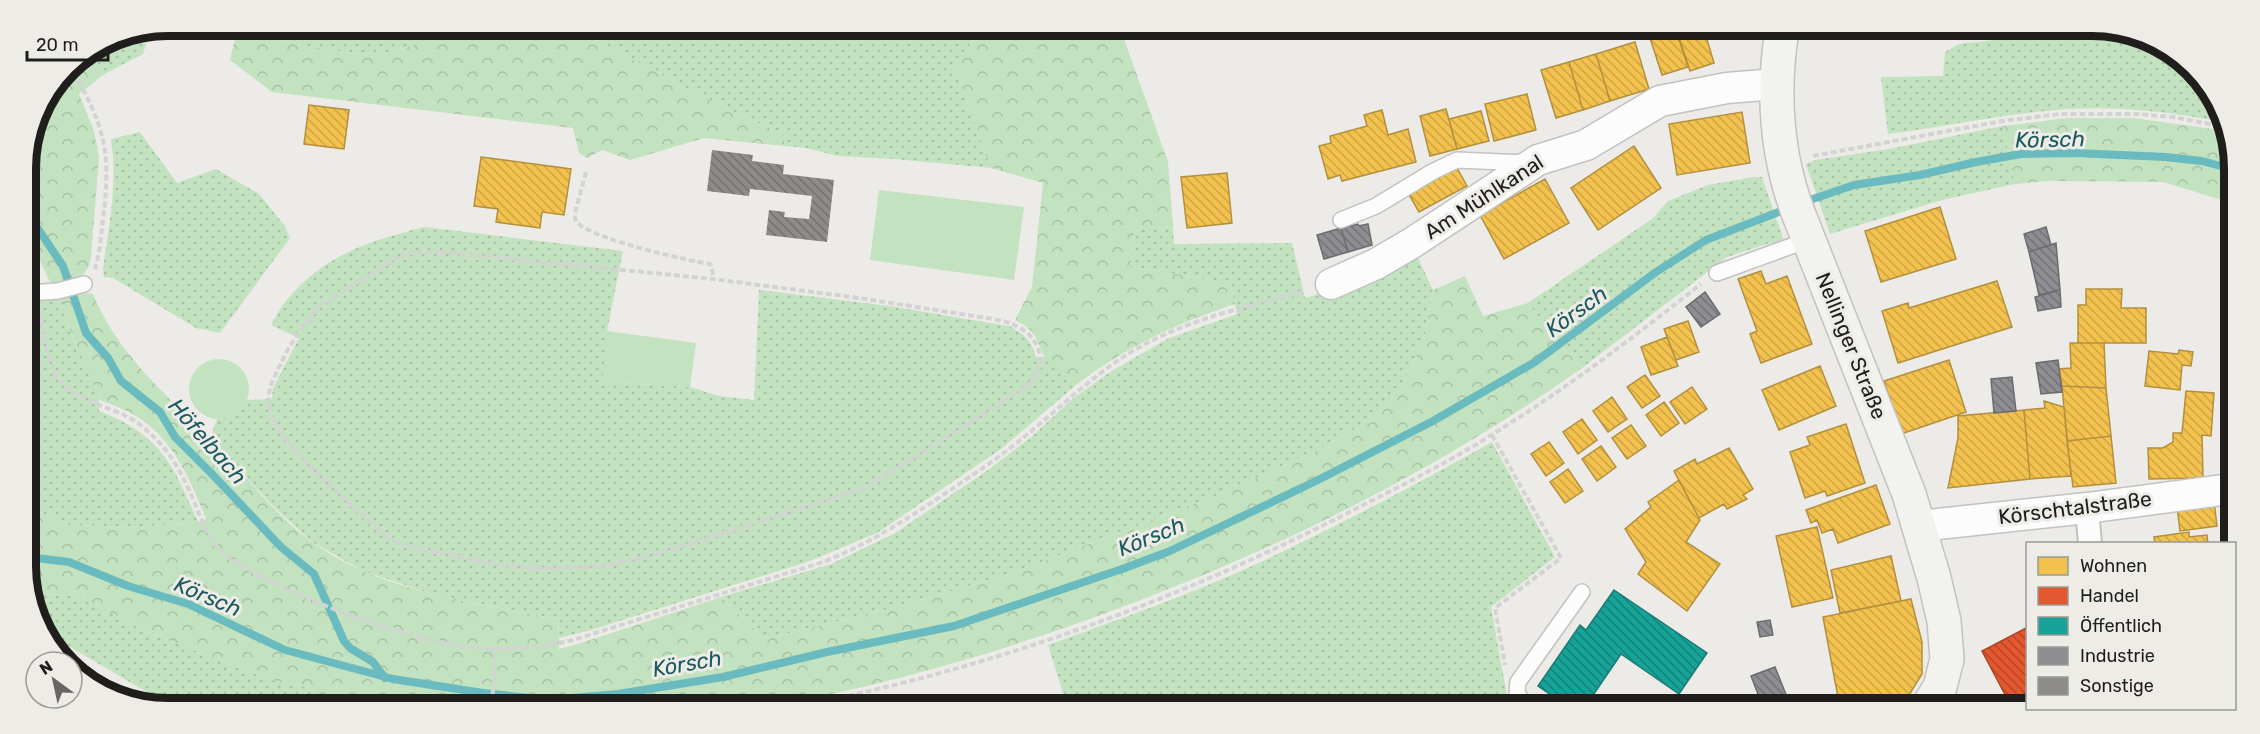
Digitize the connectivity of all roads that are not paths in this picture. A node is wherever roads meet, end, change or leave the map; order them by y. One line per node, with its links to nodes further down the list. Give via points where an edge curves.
1 (1781, 36): 2 (main road, Nellinger Straße)
2 (1776, 84): 3 (street, Am Mühlkanal, via 1667,99 1586,145); 5 (main road, Nellinger Straße, via 1784,169)
3 (1531, 164): 4 (lane, via 1458,159 1376,206); 8 (street, Am Mühlkanal, via 1412,243)
4 (1341, 220)
5 (1808, 240): 6 (lane); 12 (main road, Nellinger Straße)
6 (1717, 273)
7 (88, 280): 9 (lane, via 58,291)
8 (1331, 284)
9 (36, 293)
10 (2224, 490): 11 (street, Körschtalstraße)
11 (2088, 508): 12 (street, Körschtalstraße); 13 (street)
12 (1919, 526): 16 (main road, Nellinger Straße, via 1944,621 1947,659)
13 (2090, 542)
14 (1582, 592): 15 (lane, via 1518,682)
15 (1521, 698)
16 (1943, 698)

